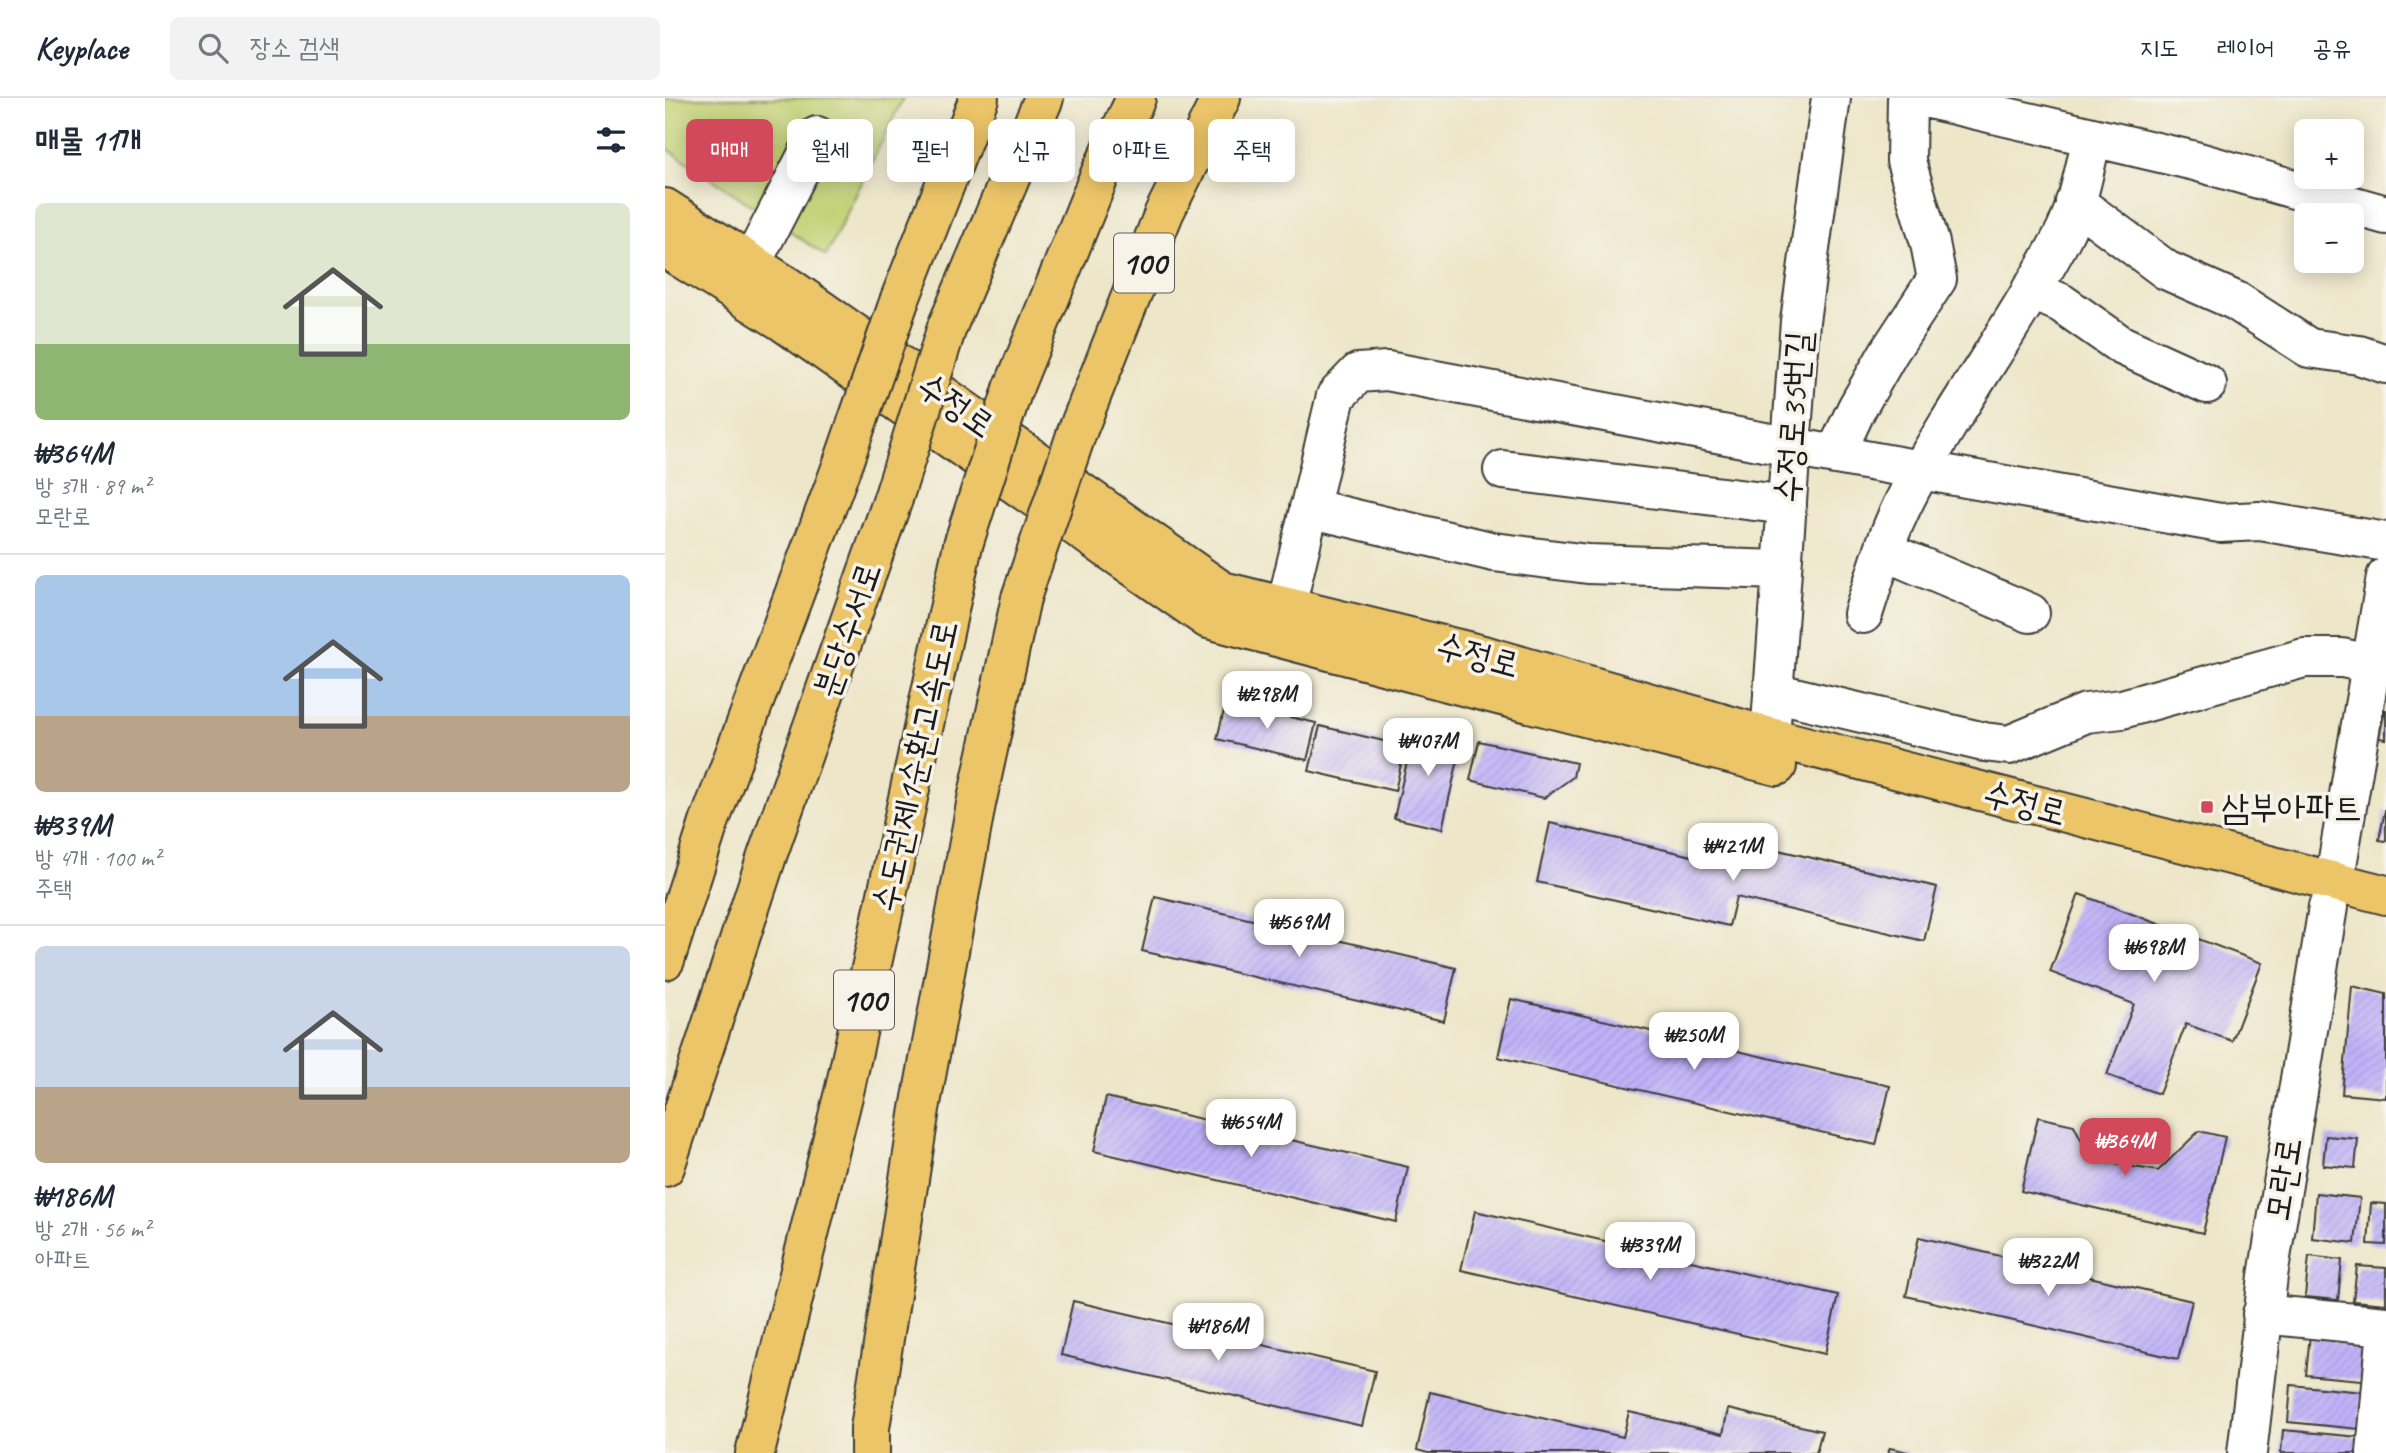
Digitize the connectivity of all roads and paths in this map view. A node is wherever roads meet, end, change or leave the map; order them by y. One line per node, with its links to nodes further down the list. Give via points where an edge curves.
1 (979, 98): 37 (main road, 분당수서로, bridge, via 900,299 709,823)
2 (1044, 98): 38 (main road, 분당수서로, bridge, via 947,327 893,499 767,856)
3 (1136, 98): 42 (main road, 수도권제1순환고속도로 / 100, bridge, via 1013,389 963,545 845,1088)
4 (1221, 98): 43 (main road, 수도권제1순환고속도로 / 100, bridge, via 1164,213 1077,432 1020,598 976,804 920,1109 870,1428)
5 (1831, 98): 18 (street, 수정로35번길, via 1800,321)
6 (1907, 98): 19 (street, via 1906,162 1937,279 1889,352)
7 (1925, 98): 8 (street)
8 (2092, 136): 10 (street); 12 (street)
9 (793, 182): 14 (street)
10 (2075, 202): 15 (street, via 2062,238); 16 (street, via 2166,270 2236,301 2309,348)
11 (665, 208): 14 (main road, 수정로)
12 (2386, 215)
13 (665, 248): 34 (main road, 수정로, via 783,322 1208,619 1469,688)
14 (751, 264): 28 (main road, 수정로, via 1222,592)
15 (2031, 290): 17 (street, via 2061,303 2121,345); 21 (street)
16 (2386, 364)
17 (2207, 384)
18 (1791, 447): 19 (street); 22 (street, 수정로35번길); 23 (street, via 1387,371 1358,373 1336,396)
19 (1835, 455): 21 (street)
20 (1503, 470): 22 (street)
21 (1920, 470): 24 (street, via 2220,523 2260,521); 25 (street)
22 (1787, 505): 26 (street, 수정로35번길)
23 (1309, 508): 26 (street, via 1494,552 1561,561); 28 (street)
24 (2386, 542)
25 (1882, 555): 29 (street, via 1896,556); 30 (street)
26 (1782, 570): 32 (street, 수정로35번길)
27 (2384, 600): 31 (street, 모란로)
28 (1286, 607): 33 (main road, 수정로, via 1486,656)
29 (2030, 613)
30 (1863, 614)
31 (2374, 686): 32 (street, via 2343,659 2304,658 2122,709 2086,713 2009,745); 34 (street, 모란로)
32 (1773, 692): 33 (street, 수정로35번길)
33 (1770, 737): 34 (main road, 수정로)
34 (2331, 895): 35 (main road, 수정로); 36 (main road, 수정로); 39 (street, 모란로)
35 (2386, 895)
36 (2386, 921)
37 (665, 960)
38 (665, 1167)
39 (2262, 1314): 40 (street); 44 (street, 모란로)
40 (2386, 1326)
41 (2386, 1339): 45 (street)
42 (755, 1453)
43 (870, 1453)
44 (2247, 1453)
45 (2376, 1453)

